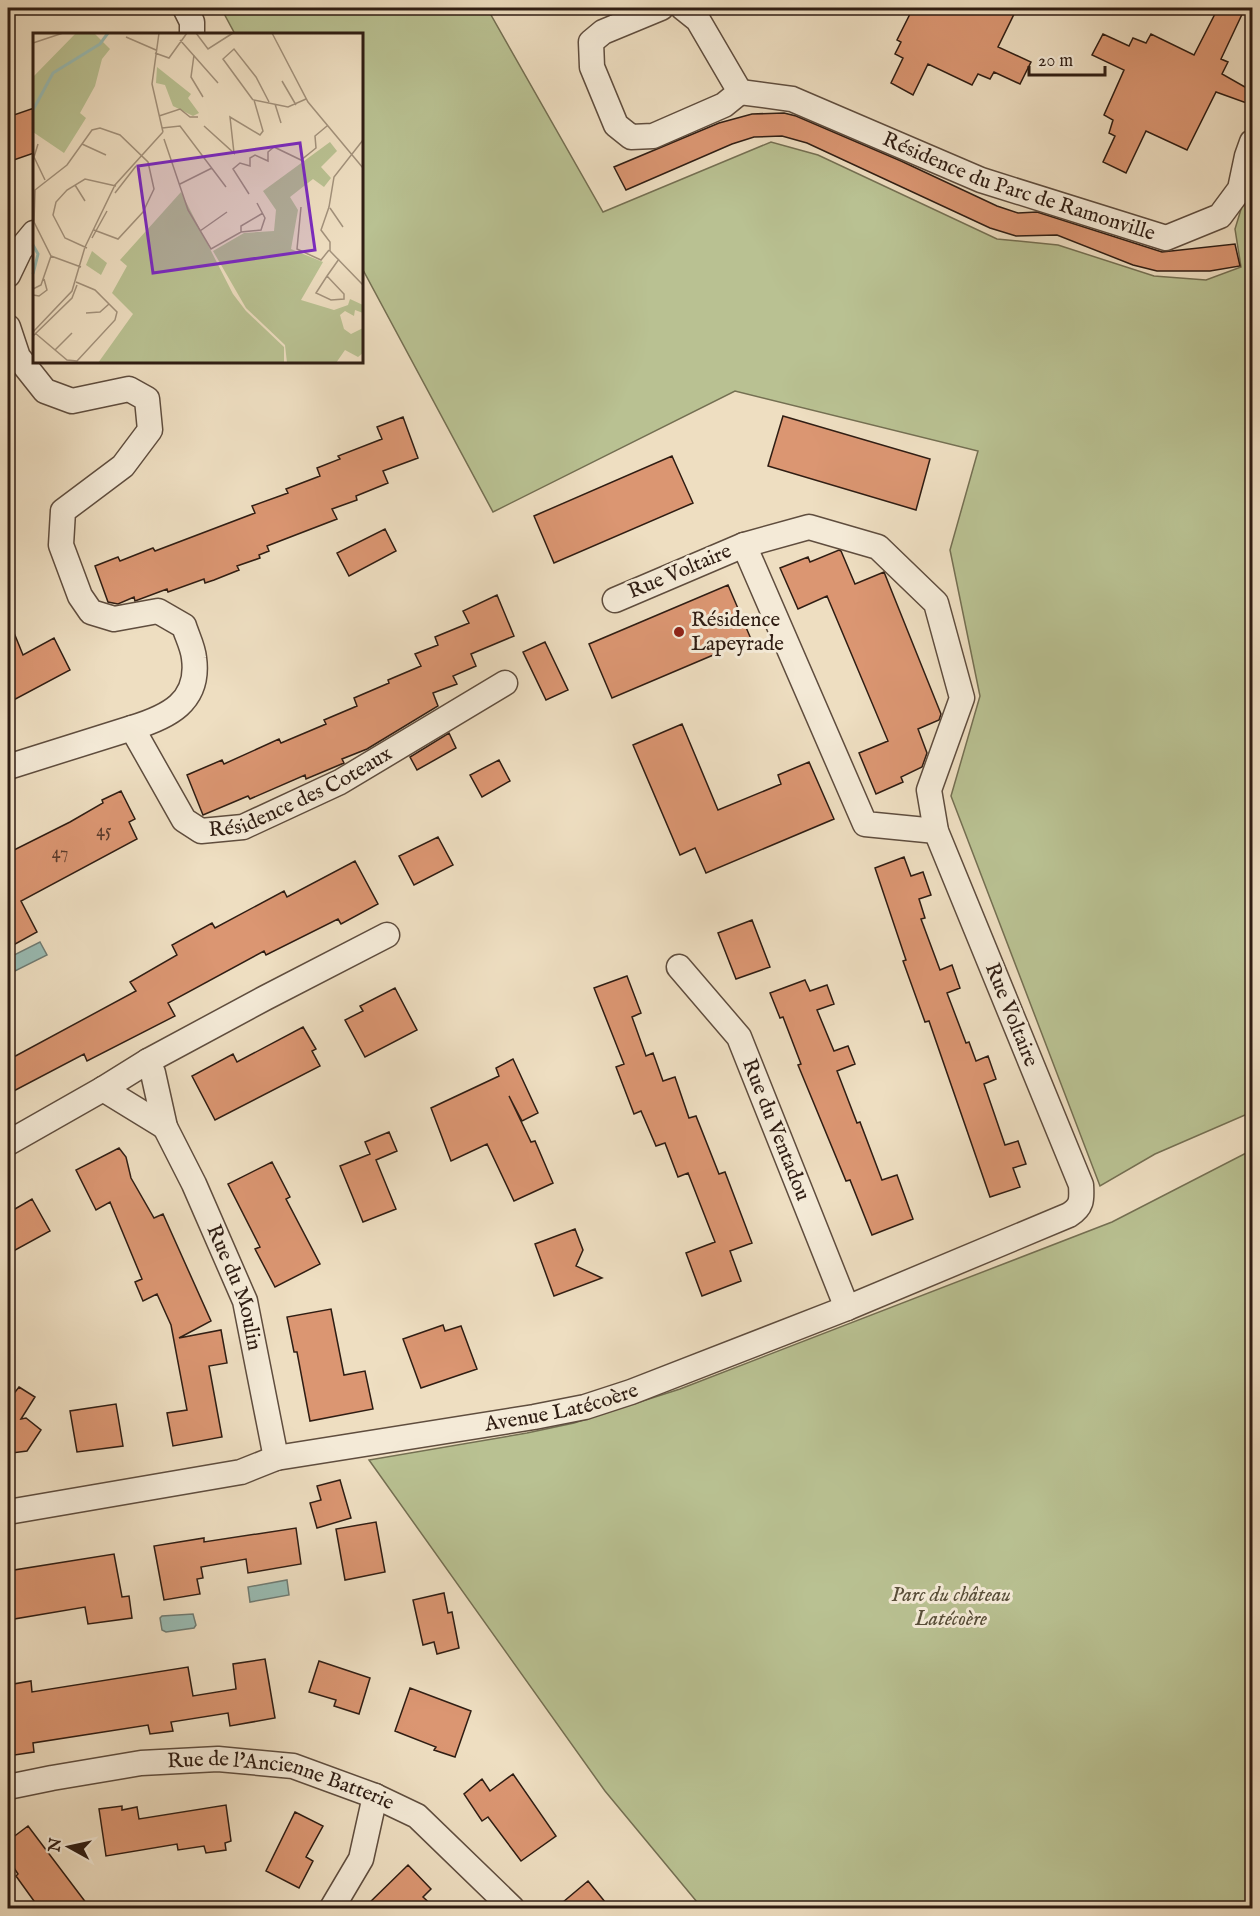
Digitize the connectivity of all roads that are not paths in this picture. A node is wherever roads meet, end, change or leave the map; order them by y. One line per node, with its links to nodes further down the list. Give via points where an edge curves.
1 (185, 8): 4 (street)
2 (661, 8): 5 (street, via 603,32 591,42 592,67 616,125 631,136 653,136 724,105)
3 (683, 8): 5 (street, via 698,20)
4 (192, 33)
5 (740, 92): 6 (street, Résidence du Parc de Ramonville, via 792,99 981,180 1167,238 1220,216 1240,189)
6 (1252, 142)
7 (33, 235): 8 (street, via 20,250)
8 (8, 275)
9 (8, 327): 13 (street, via 18,357 45,391 72,401 129,389 147,399 150,430 123,466 63,511 61,545 80,596 91,612 114,619 158,611 184,626 194,658 194,681 185,702 158,720)
10 (744, 544): 11 (street, Rue Voltaire); 15 (street, Rue Voltaire, via 865,824); 15 (street, Rue Voltaire, via 809,526 878,547 936,603 962,698 930,790)
11 (615, 600)
12 (505, 682): 13 (street, Résidence des Coteaux, via 340,782 243,827 201,831 184,820)
13 (132, 728): 14 (street)
14 (8, 767)
15 (936, 831): 22 (street, Rue Voltaire, via 1081,1185)
16 (387, 935): 18 (street)
17 (679, 967): 23 (street, Rue du Ventadou, via 739,1037)
18 (147, 1061): 19 (street); 20 (street, Rue du Moulin)
19 (103, 1089): 20 (street); 21 (street)
20 (165, 1127): 24 (street, Rue du Moulin, via 245,1301)
21 (8, 1143)
22 (1082, 1200): 23 (street, Avenue Latécoère, via 1069,1215)
23 (847, 1308): 24 (street, Avenue Latécoère, via 585,1407)
24 (276, 1458): 25 (street, Avenue Latécoère, via 241,1472)
25 (8, 1512)
26 (8, 1787): 27 (street, Rue de l'Ancienne Batterie, via 141,1763 218,1759 293,1766)
27 (375, 1796): 28 (street, via 361,1859); 29 (street, Rue de l'Ancienne Batterie, via 417,1816)
28 (333, 1908)
29 (512, 1908)

